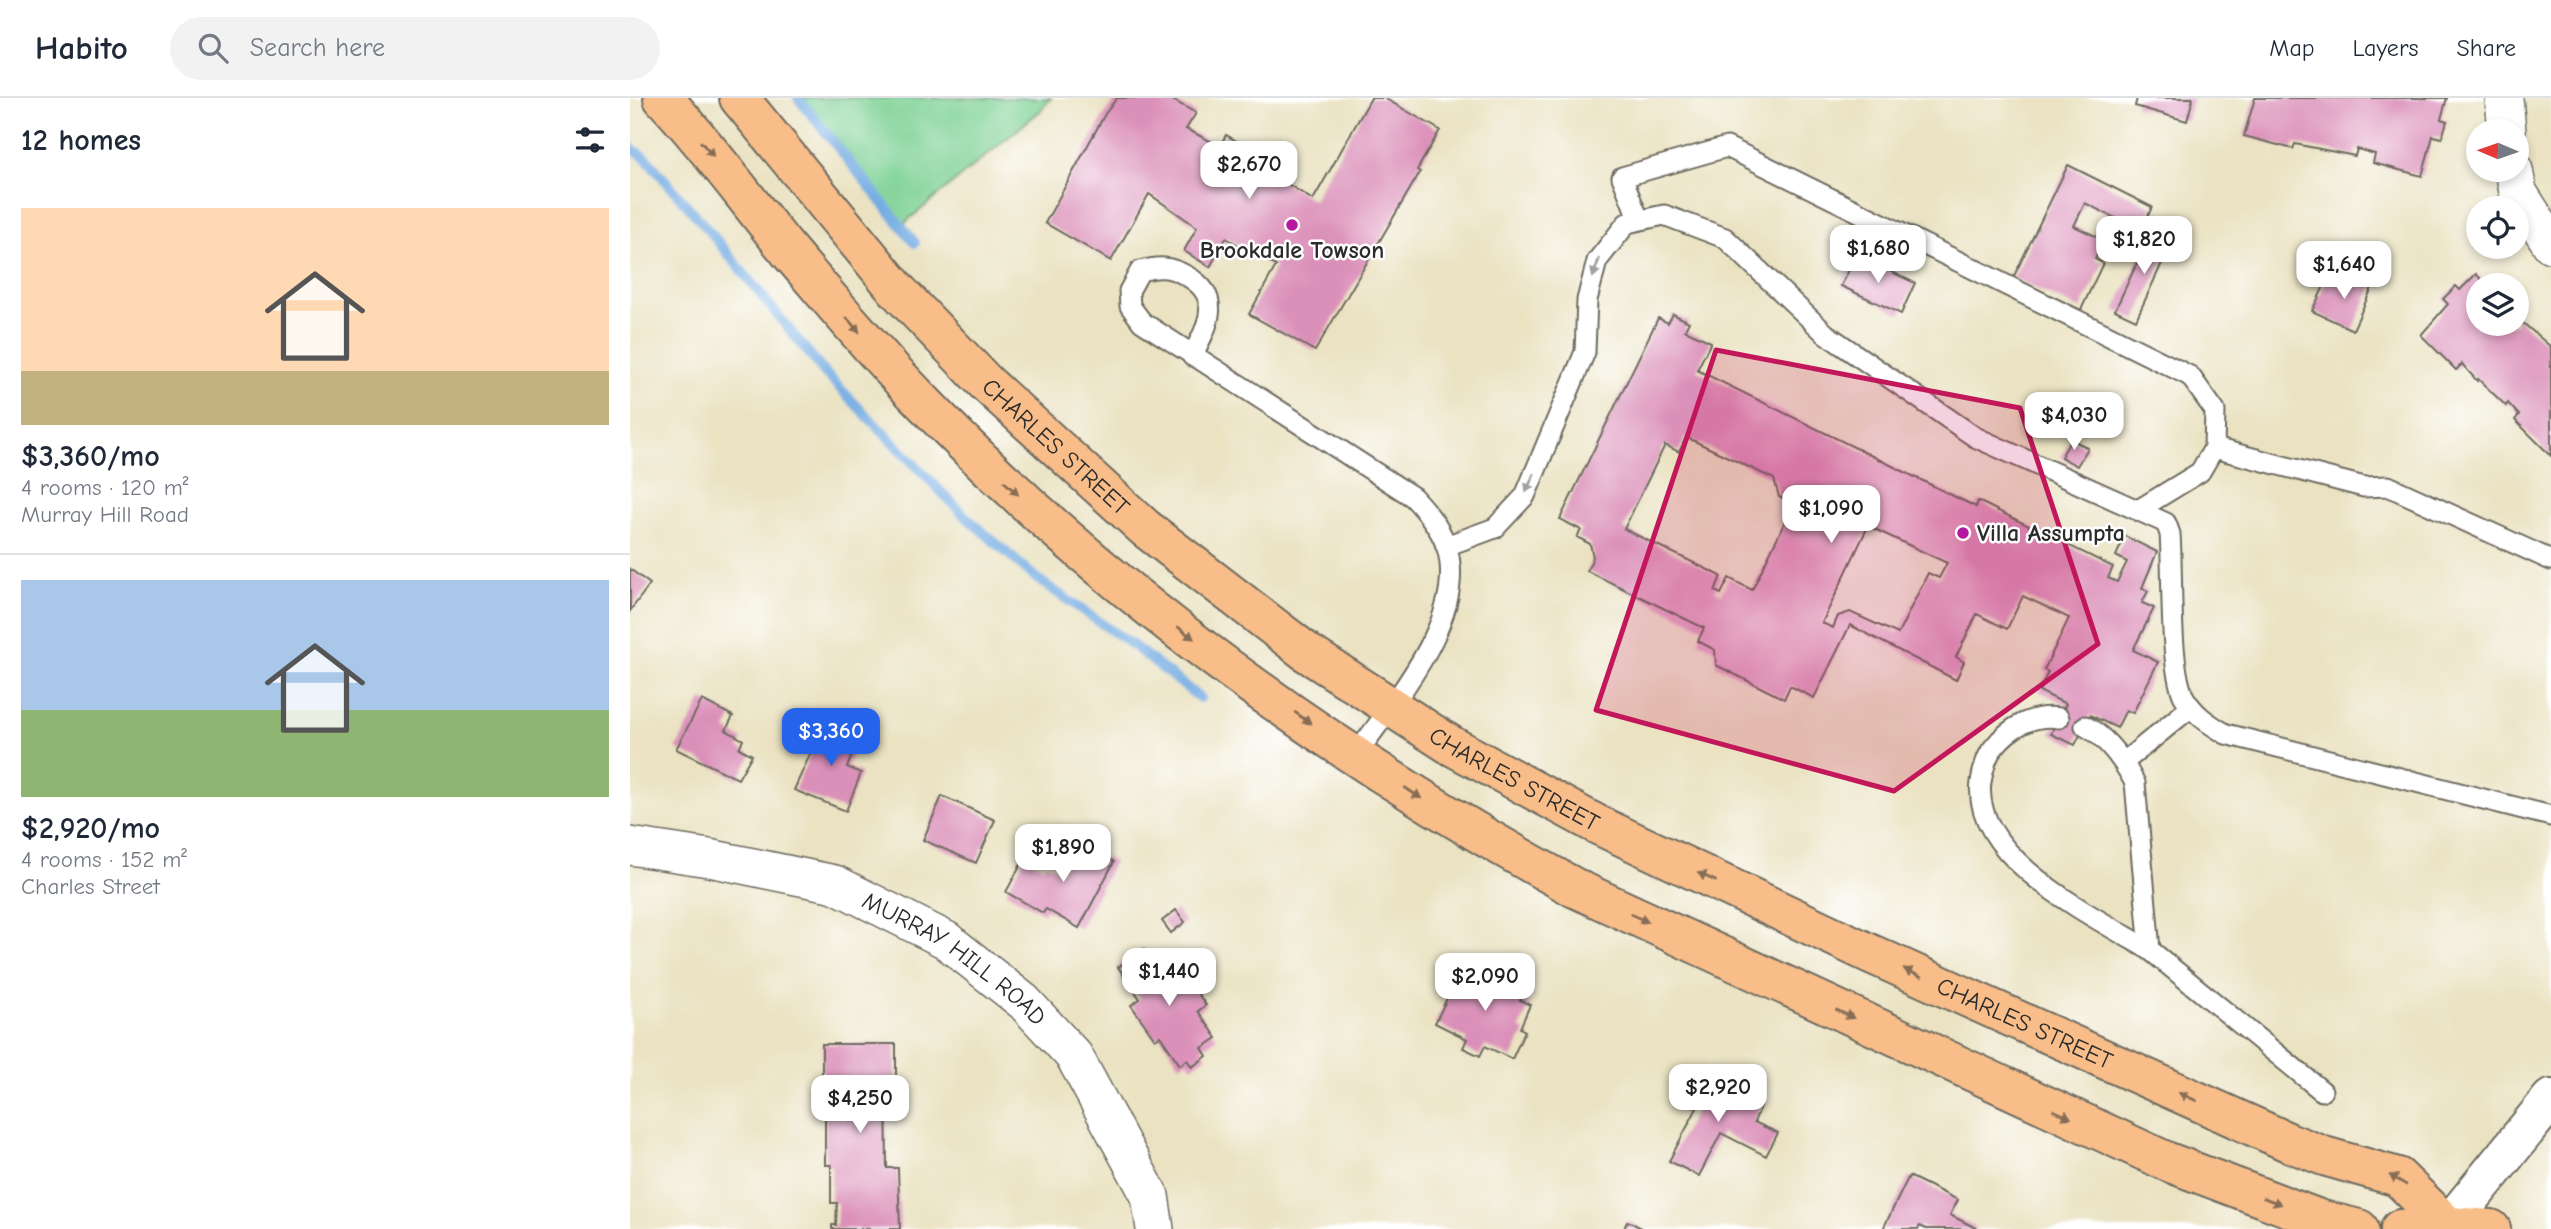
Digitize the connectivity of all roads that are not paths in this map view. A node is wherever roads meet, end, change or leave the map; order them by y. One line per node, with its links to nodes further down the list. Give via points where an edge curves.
1 (663, 98): 17 (main road, one-way to 17, via 861,334 987,465 1126,587 1250,682)
2 (739, 98): 13 (main road, CHARLES STREET, via 897,290 1038,433 1144,528 1223,590)
3 (2504, 98): 4 (street)
4 (2506, 119)
5 (2516, 182): 7 (street)
6 (1639, 220): 9 (lane, via 1622,177 1727,147 2190,376 2215,411); 10 (lane, via 1664,215 1725,238 1826,334 1975,437); 11 (lane, one-way to 11, via 1627,223 1597,261 1587,300 1585,352 1525,496 1495,528)
7 (2551, 244)
8 (1192, 356): 8 (lane, via 1142,322 1130,306 1129,291 1140,271 1159,266 1202,284 1210,300 1209,315); 11 (lane, via 1413,497 1432,518)
9 (2214, 448): 10 (lane, via 2200,472); 12 (lane, via 2364,487 2388,486)
10 (2138, 510): 14 (lane, via 2166,523 2170,534 2177,670)
11 (1446, 546): 13 (lane, via 1450,572 1440,627)
12 (2551, 560)
13 (1389, 707): 17 (lane); 24 (main road, CHARLES STREET, one-way to 13, via 2398,1177 2288,1142 1695,872 1519,784)
14 (2191, 708): 18 (lane); 19 (lane, via 2226,734)
15 (2059, 718): 21 (lane, via 2023,722 1991,750 1979,799 1983,815 2011,855 2056,892)
16 (2085, 726): 18 (lane)
17 (1356, 755): 26 (main road, one-way to 26, via 1498,846 1590,895 2168,1162 2319,1219)
18 (2124, 762): 21 (lane, via 2135,783 2140,810)
19 (2551, 816)
20 (630, 846): 25 (street, MURRAY HILL ROAD, via 835,884 946,940 1024,1002 1074,1056 1150,1196)
21 (2150, 950): 22 (lane)
22 (2322, 1091)
23 (2551, 1099): 24 (street)
24 (2448, 1226): 27 (main road); 28 (main road)
25 (1154, 1229)
26 (2359, 1229)
27 (2400, 1229)
28 (2491, 1229)

